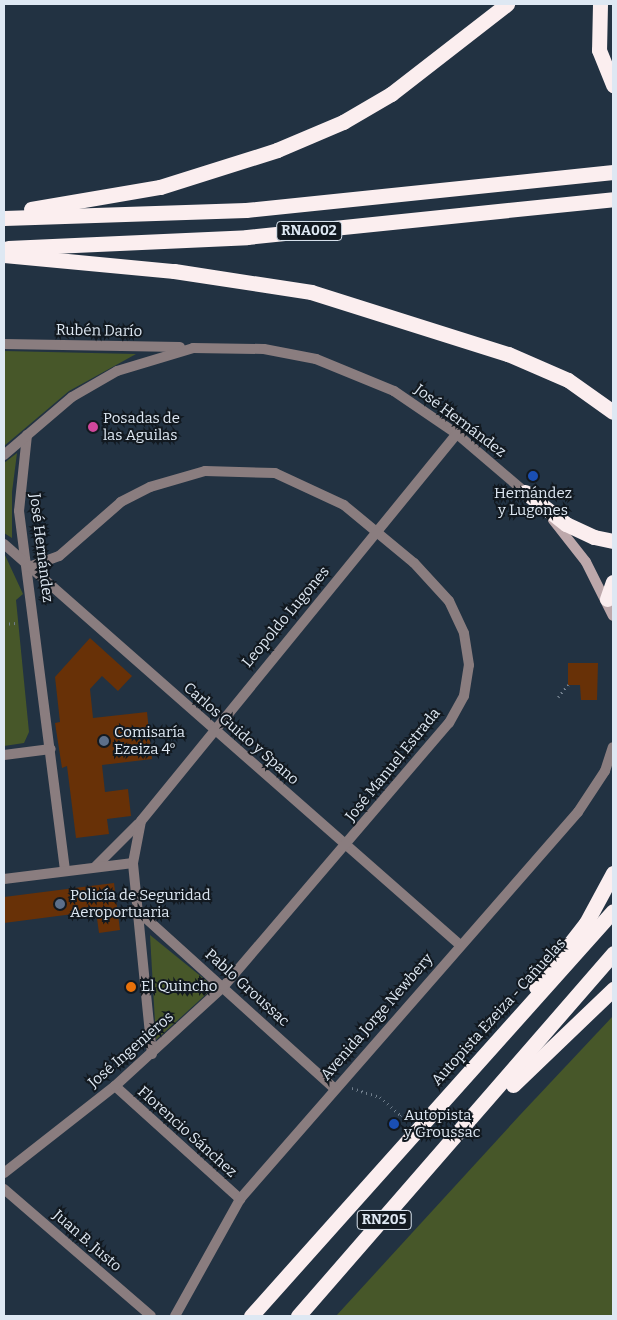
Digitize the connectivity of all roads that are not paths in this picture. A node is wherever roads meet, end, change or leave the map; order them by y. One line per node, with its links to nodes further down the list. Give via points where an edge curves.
1 (507, 4): 6 (highway, via 444,57 391,94 343,122 278,150 160,188)
2 (600, 4): 3 (highway, via 599,50)
3 (613, 86)
4 (613, 172): 7 (highway, RNA002, via 246,210)
5 (613, 198): 8 (highway, RNA002, via 247,237)
6 (4, 213)
7 (4, 218)
8 (4, 248)
9 (4, 255): 12 (highway, via 174,271 312,292 508,354 568,380)
10 (4, 344): 11 (street, Rubén Darío)
11 (193, 348): 13 (street, José Hernández, via 264,349 316,359 394,390); 14 (street, José Hernández, via 117,371 72,397)
12 (613, 412)
13 (456, 434): 16 (street, José Hernández); 17 (street, Leopoldo Lugones)
14 (27, 435): 15 (street); 20 (street, José Hernández, via 18,490)
15 (4, 455)
16 (525, 492): 18 (highway, via 566,524); 22 (street, José Hernández, via 569,539)
17 (378, 530): 20 (street, José Manuel Estrada, via 344,505 275,473 205,471 150,487 122,502 59,556); 24 (street, Leopoldo Lugones); 29 (street, José Manuel Estrada, via 449,601 464,633 468,665 464,696 449,723)
18 (613, 541)
19 (4, 544): 20 (street, Carlos Guido y Spano)
20 (29, 568): 24 (street, Carlos Guido y Spano); 26 (street, José Hernández)
21 (613, 582): 22 (highway)
22 (607, 599): 23 (street, José Hernández)
23 (613, 616)
24 (212, 729): 28 (street, Leopoldo Lugones); 29 (street, Carlos Guido y Spano)
25 (613, 747): 37 (street, Avenida Jorge Newbery, via 605,771 578,812)
26 (51, 749): 27 (street); 32 (street, José Hernández)
27 (4, 755)
28 (141, 821): 30 (street, Leopoldo Lugones); 31 (street, Leopoldo Lugones)
29 (346, 846): 37 (street, Carlos Guido y Spano); 39 (street, José Ingenieros)
30 (133, 862): 31 (street); 36 (street, Leopoldo Lugones)
31 (96, 866): 32 (street)
32 (65, 871): 34 (street)
33 (613, 873): 41 (highway, via 586,923 549,965)
34 (4, 879)
35 (613, 911): 41 (highway, Autopista Ezeiza - Cañuelas / RN205)
36 (138, 912): 39 (street, Pablo Groussac); 42 (street, Leopoldo Lugones)
37 (460, 946): 44 (street, Avenida Jorge Newbery)
38 (613, 953): 45 (highway, RN205)
39 (224, 986): 42 (street, José Ingenieros); 44 (street, Pablo Groussac)
40 (613, 990): 45 (highway)
41 (521, 1014): 51 (highway, Autopista Ezeiza - Cañuelas / RN205)
42 (152, 1054): 43 (street, José Ingenieros)
43 (115, 1086): 46 (street, José Ingenieros); 48 (street, Florencio Sánchez)
44 (334, 1088): 48 (street, Avenida Jorge Newbery)
45 (469, 1125): 52 (highway, RN205)
46 (4, 1173)
47 (4, 1189): 49 (street, Juan B. Justo)
48 (240, 1199): 50 (street, Avenida Jorge Newbery)
49 (151, 1316)
50 (175, 1316)
51 (251, 1316)
52 (298, 1316)

